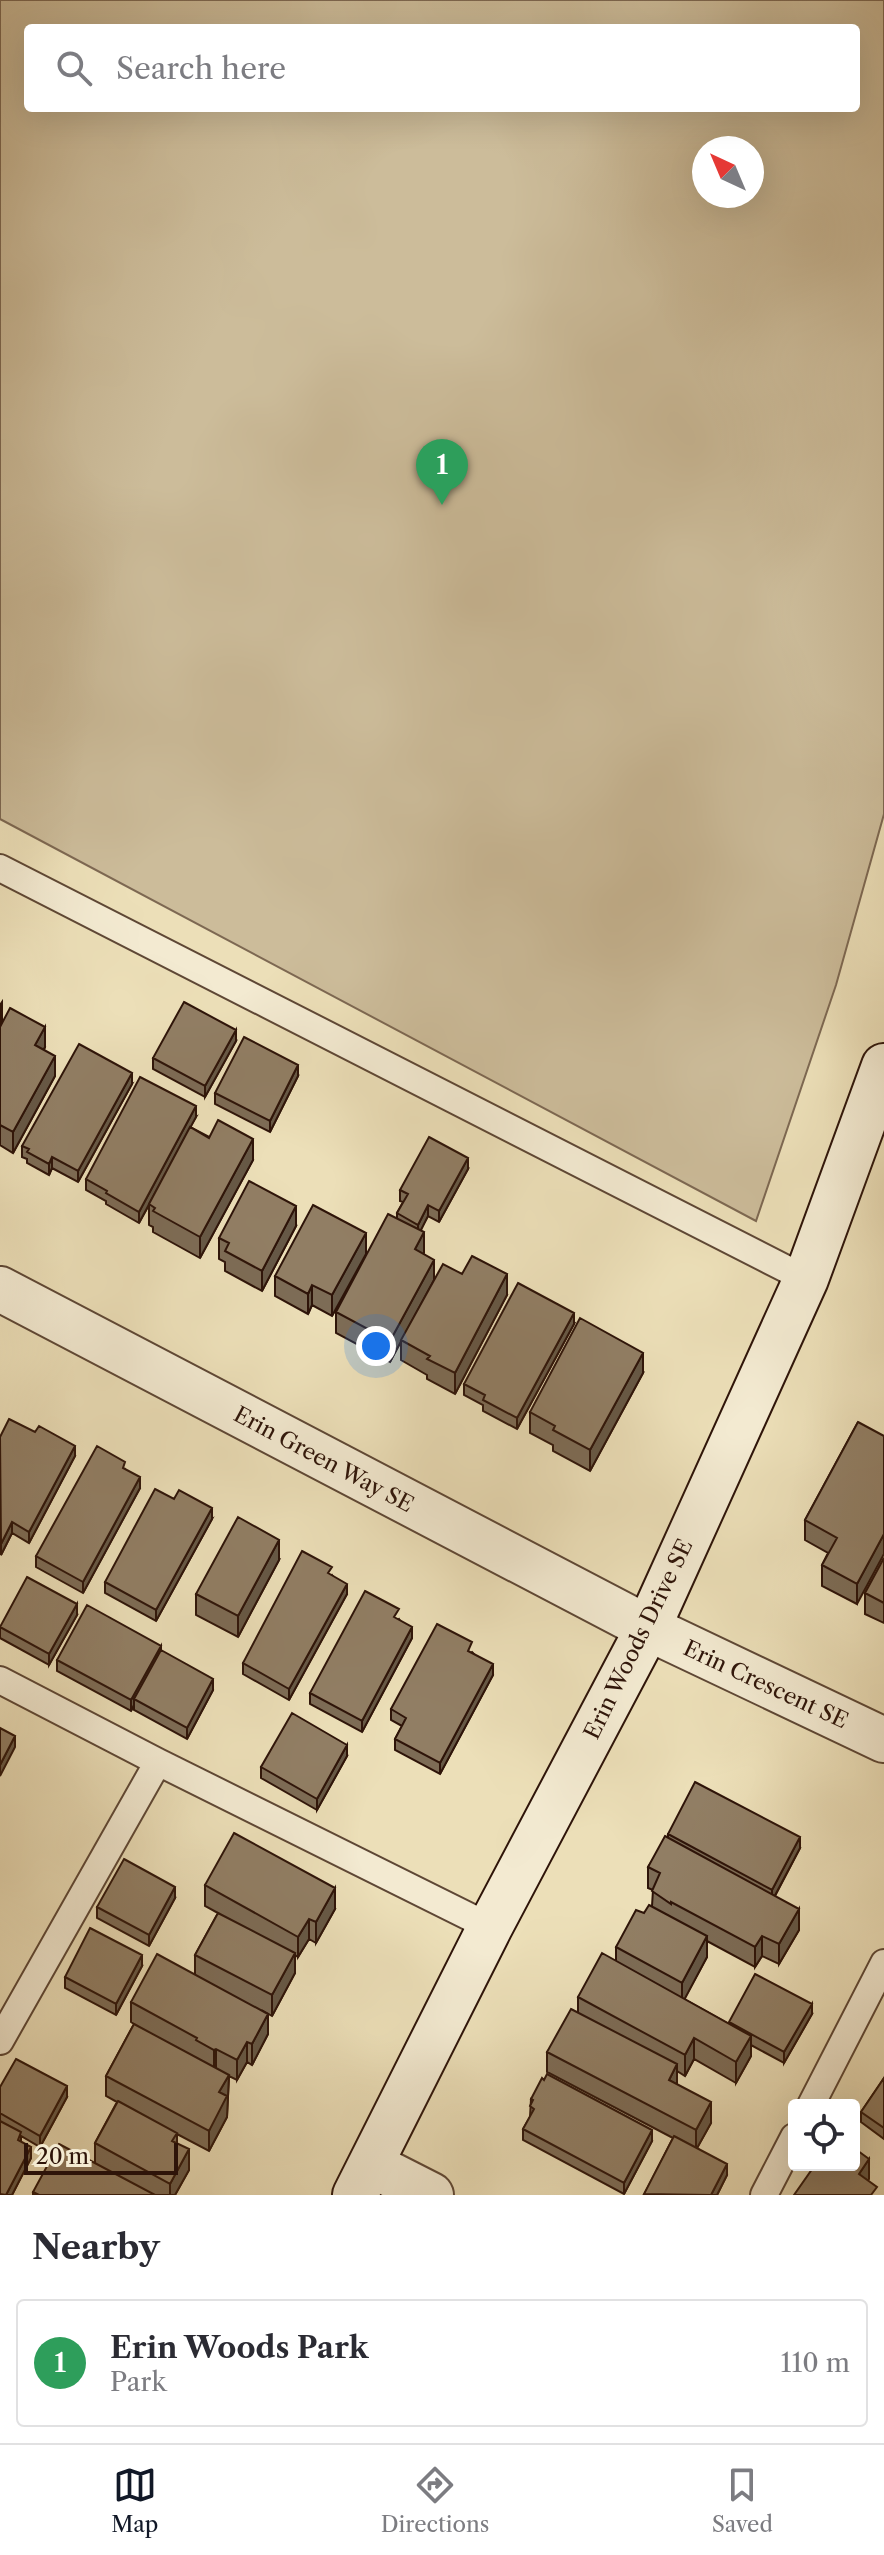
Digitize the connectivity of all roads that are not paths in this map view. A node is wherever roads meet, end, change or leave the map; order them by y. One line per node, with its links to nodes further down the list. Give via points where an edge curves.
1 (0, 868): 3 (lane)
2 (884, 1066): 3 (street, Erin Woods Drive SE)
3 (806, 1279): 5 (street, Erin Woods Drive SE)
4 (0, 1289): 5 (street, Erin Green Way SE)
5 (648, 1628): 7 (street, Erin Crescent SE); 9 (street, Erin Woods Drive SE)
6 (0, 1680): 8 (lane)
7 (884, 1740)
8 (158, 1762): 9 (lane); 11 (lane)
9 (490, 1927): 14 (street, Erin Woods Drive SE)
10 (884, 1963): 12 (lane)
11 (0, 2041)
12 (814, 2099)
13 (788, 2149): 16 (lane)
14 (363, 2180): 15 (street)
15 (431, 2195)
16 (764, 2195)

